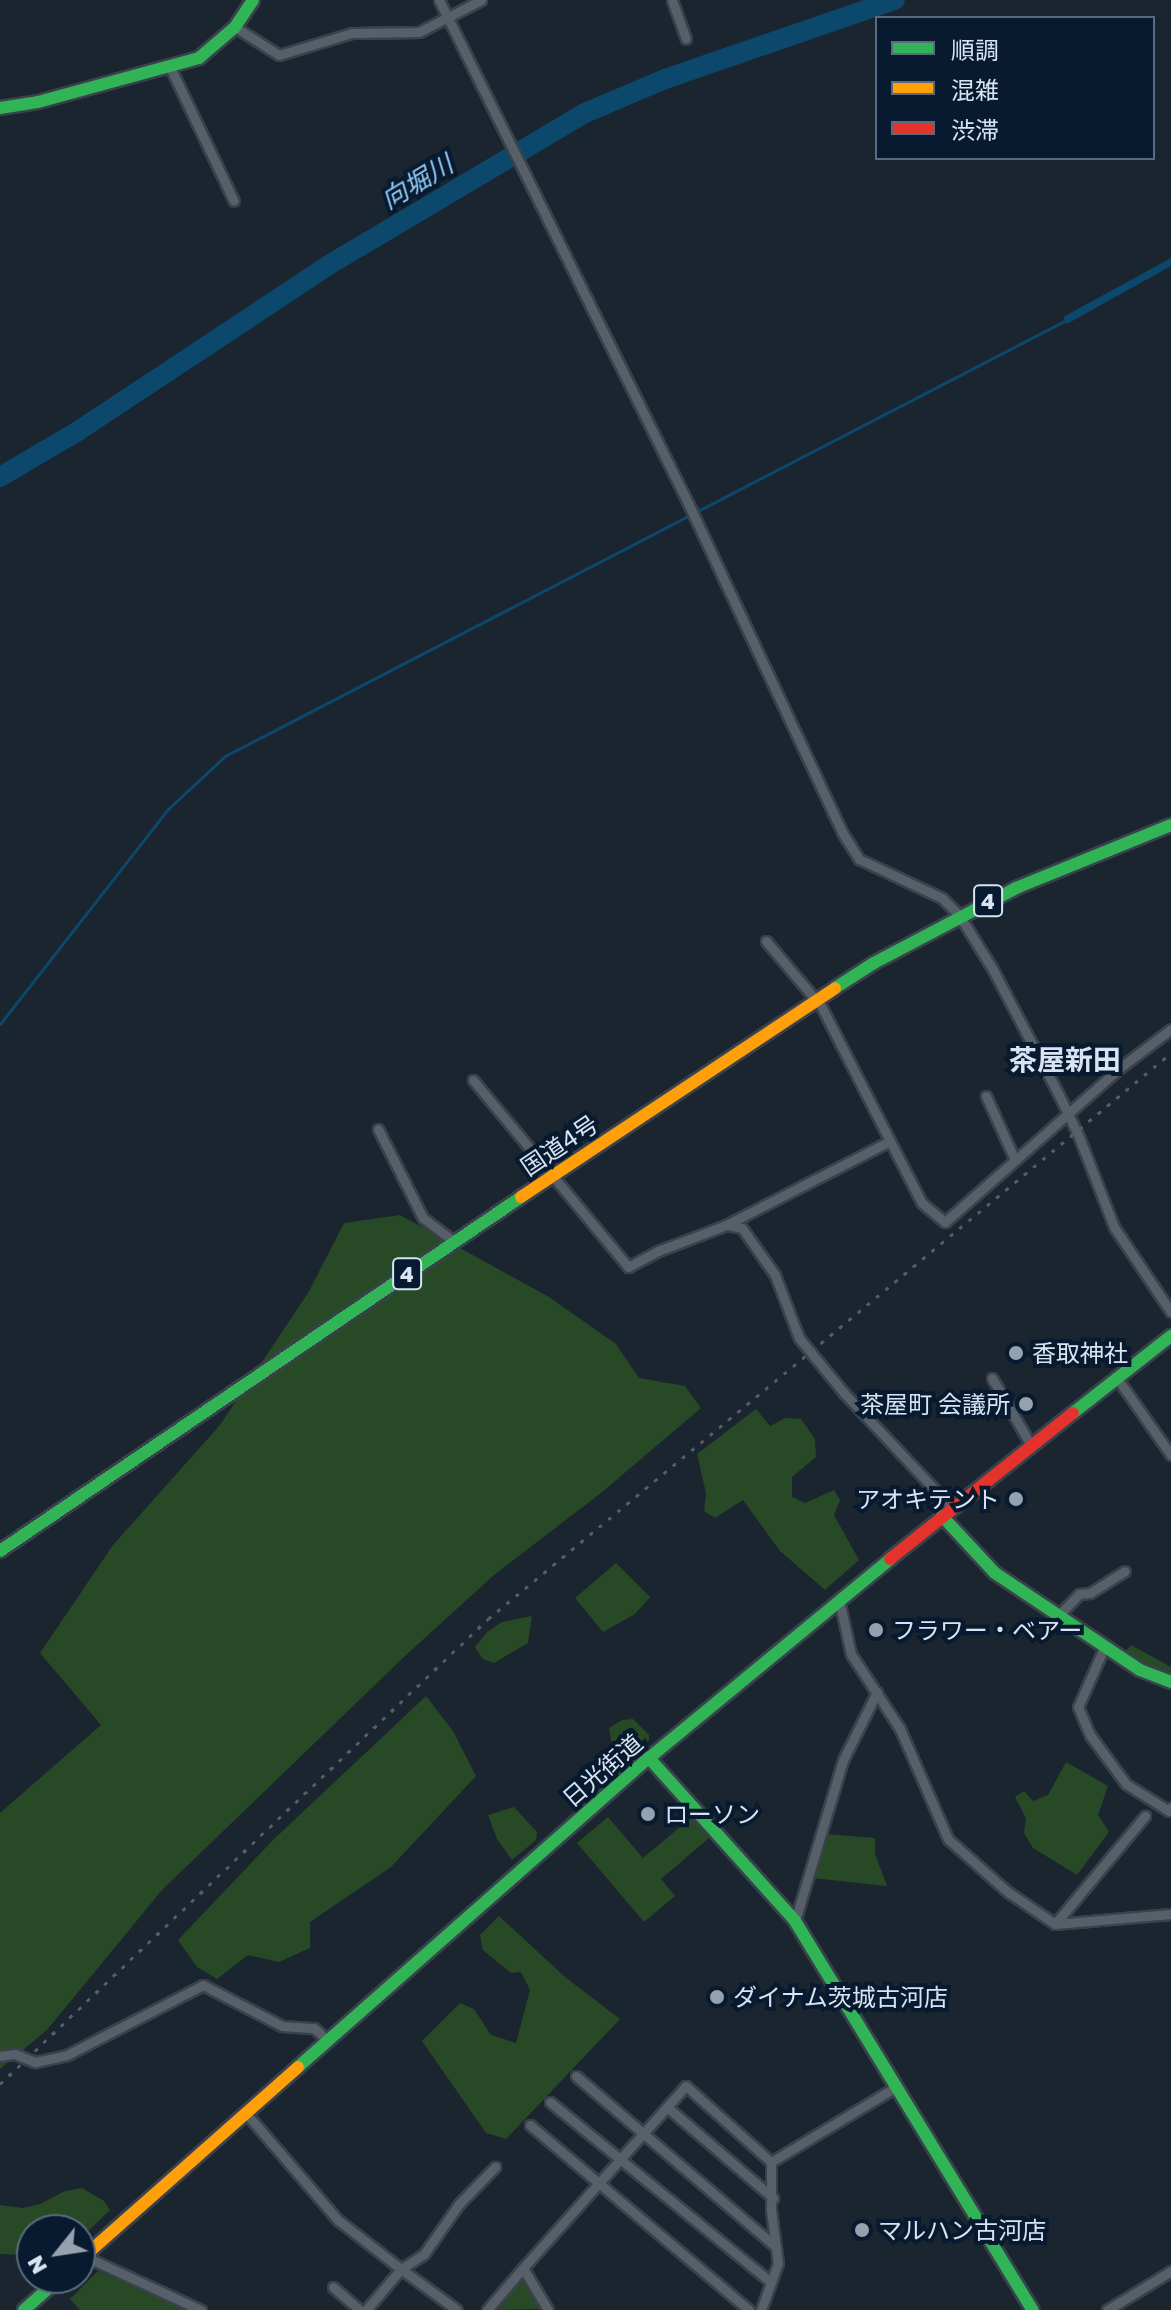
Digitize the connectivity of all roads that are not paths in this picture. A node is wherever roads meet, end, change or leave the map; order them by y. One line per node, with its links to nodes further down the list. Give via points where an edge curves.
1 (253, 0): 6 (main road)
2 (439, 0): 5 (street)
3 (481, 0): 5 (street)
4 (672, 0): 7 (street)
5 (449, 18): 6 (street, via 419,32 352,33 279,55); 12 (street, via 851,847 859,859 942,898)
6 (235, 27): 8 (main road, via 199,58)
7 (686, 39)
8 (170, 67): 9 (main road); 10 (street)
9 (0, 108)
10 (234, 201)
11 (1171, 825): 12 (main road, 国道4号 / 4, via 1071,863)
12 (959, 915): 14 (main road, 国道4号 / 4); 18 (street)
13 (766, 941): 14 (street)
14 (816, 1000): 20 (street); 22 (main road, 国道4号 / 4)
15 (1171, 1029): 18 (street)
16 (473, 1080): 22 (street)
17 (986, 1096): 21 (street)
18 (1069, 1115): 21 (street); 25 (street, via 1114,1227)
19 (378, 1129): 24 (street, via 423,1218)
20 (888, 1142): 21 (street, via 922,1203 945,1222); 23 (street)
21 (1015, 1160)
22 (552, 1177): 23 (street, via 628,1267); 24 (main road, 国道4号 / 4)
23 (726, 1225): 31 (street, via 742,1228 775,1275 799,1338)
24 (455, 1242): 32 (main road, 国道4号 / 4)
25 (1171, 1312)
26 (1170, 1338): 28 (main road, 日光街道)
27 (992, 1378): 29 (street)
28 (1117, 1378): 29 (main road, 日光街道); 30 (street)
29 (1031, 1445): 31 (main road, 日光街道)
30 (1171, 1455)
31 (947, 1512): 34 (main road, 日光街道); 35 (main road, via 995,1573)
32 (0, 1551)
33 (1125, 1571): 35 (street, via 1090,1593 1079,1594)
34 (839, 1600): 38 (street, via 851,1654); 39 (main road, 日光街道)
35 (1058, 1616): 36 (main road)
36 (1104, 1648): 37 (main road); 40 (street, via 1078,1707 1090,1735 1126,1784 1169,1811)
37 (1171, 1682)
38 (877, 1692): 43 (street, via 843,1760); 44 (street, via 900,1729 948,1839 1008,1892)
39 (649, 1758): 43 (main road); 45 (main road, 日光街道)
40 (1171, 1807)
41 (1145, 1816): 44 (street)
42 (1171, 1914): 44 (street)
43 (795, 1921): 48 (main road)
44 (1055, 1924)
45 (326, 2039): 46 (street, via 314,2028 282,2026 203,1985 67,2055 35,2062 15,2054); 51 (main road, 日光街道)
46 (0, 2056)
47 (576, 2076): 53 (street)
48 (896, 2087): 55 (street); 77 (main road)
49 (550, 2102): 54 (street)
50 (667, 2107): 53 (street); 55 (street, via 686,2086); 58 (street)
51 (245, 2112): 59 (main road, 日光街道); 63 (street, via 338,2220)
52 (530, 2125): 57 (street)
53 (643, 2134): 54 (street); 60 (street)
54 (620, 2159): 57 (street); 65 (street)
55 (771, 2162): 58 (street)
56 (495, 2167): 63 (street, via 459,2204 424,2254)
57 (599, 2184): 62 (street); 75 (street)
58 (772, 2198): 60 (street)
59 (96, 2245)
60 (776, 2247): 65 (street, via 778,2263)
61 (96, 2264): 69 (street)
62 (523, 2268): 73 (street); 74 (street)
63 (401, 2269): 71 (street); 72 (street)
64 (1171, 2271): 78 (street)
65 (771, 2282): 76 (street)
66 (333, 2287): 70 (street)
67 (42, 2294): 68 (main road)
68 (24, 2310)
69 (201, 2310)
70 (359, 2310)
71 (366, 2310)
72 (457, 2310)
73 (487, 2310)
74 (548, 2310)
75 (749, 2310)
76 (761, 2310)
77 (1032, 2310)
78 (1107, 2310)

